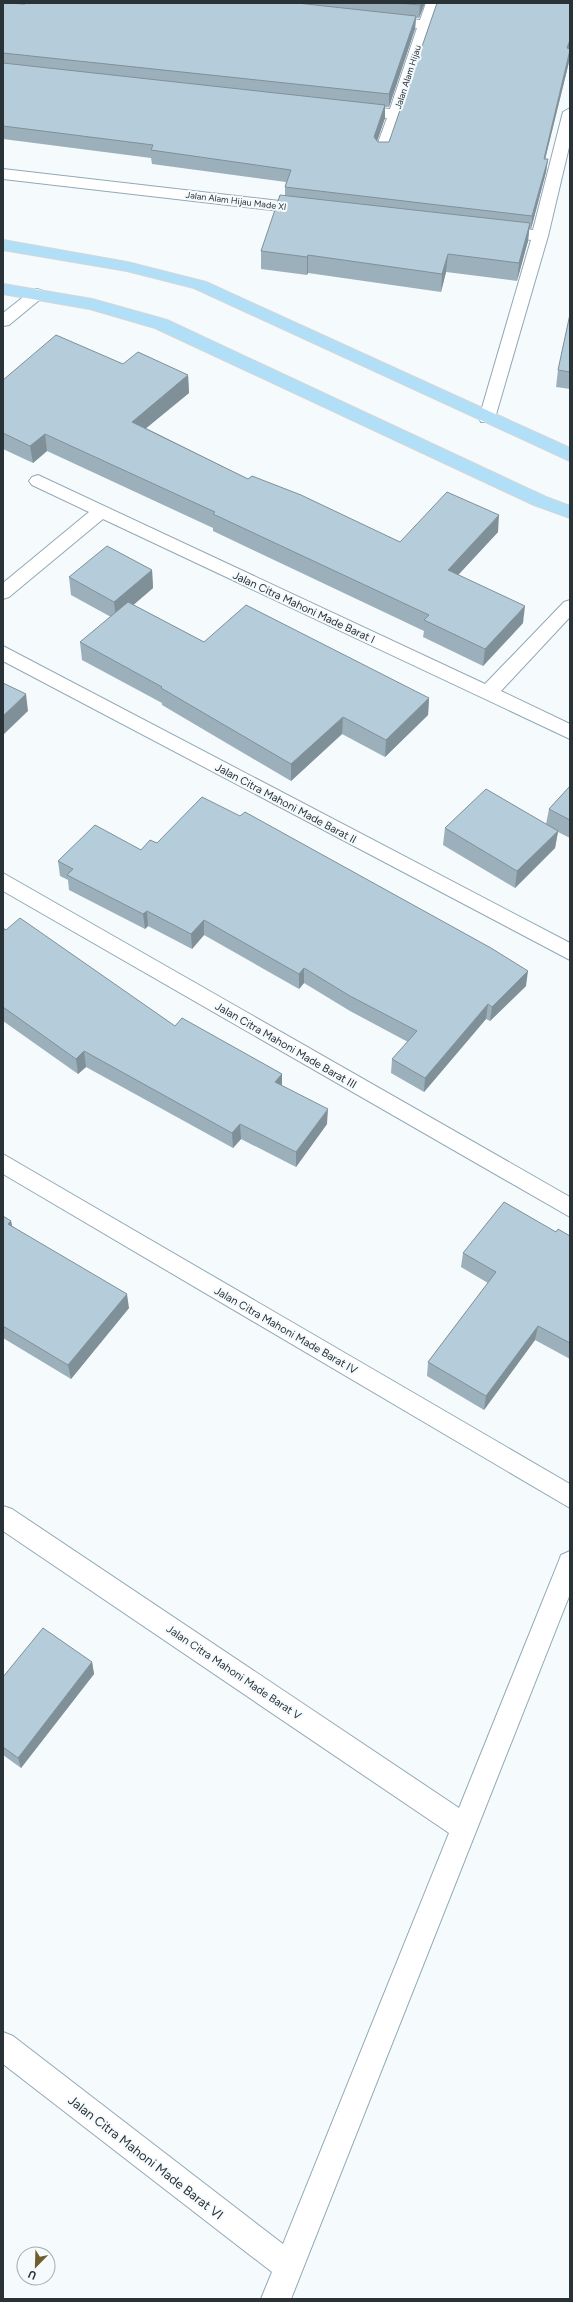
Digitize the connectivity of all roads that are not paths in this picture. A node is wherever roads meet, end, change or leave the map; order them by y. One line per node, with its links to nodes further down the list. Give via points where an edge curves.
1 (432, 3): 3 (street, Jalan Alam Hijau)
2 (371, 19): 3 (street)
3 (425, 25): 6 (street, Jalan Alam Hijau)
4 (341, 108): 6 (street)
5 (570, 112): 11 (street)
6 (396, 114): 7 (street, Jalan Alam Hijau)
7 (383, 151)
8 (3, 174): 9 (street, Jalan Alam Hijau Made XI)
9 (319, 210)
10 (485, 230): 11 (street)
11 (540, 236): 16 (street)
12 (4, 245): 16 (main road, via 120,264 200,285)
13 (3, 289): 14 (main road)
14 (37, 294): 15 (street); 20 (main road, via 92,304 161,324 540,501)
15 (3, 320)
16 (487, 418): 17 (main road)
17 (570, 455)
18 (38, 481): 19 (street, Jalan Citra Mahoni Made Barat I)
19 (101, 511): 21 (street); 24 (street, Jalan Citra Mahoni Made Barat I)
20 (570, 512)
21 (3, 593)
22 (570, 606): 24 (street)
23 (3, 653): 27 (street, Jalan Citra Mahoni Made Barat II)
24 (488, 693): 25 (street, Jalan Citra Mahoni Made Barat I)
25 (570, 732)
26 (3, 881): 29 (street, Jalan Citra Mahoni Made Barat III)
27 (570, 952)
28 (3, 1163): 30 (street, Jalan Citra Mahoni Made Barat IV)
29 (570, 1208)
30 (570, 1497)
31 (3, 1517): 33 (street, Jalan Citra Mahoni Made Barat V)
32 (570, 1563): 33 (street)
33 (464, 1827): 35 (street)
34 (3, 2046): 35 (street, Jalan Citra Mahoni Made Barat VI)
35 (289, 2267): 36 (street)
36 (276, 2299)

